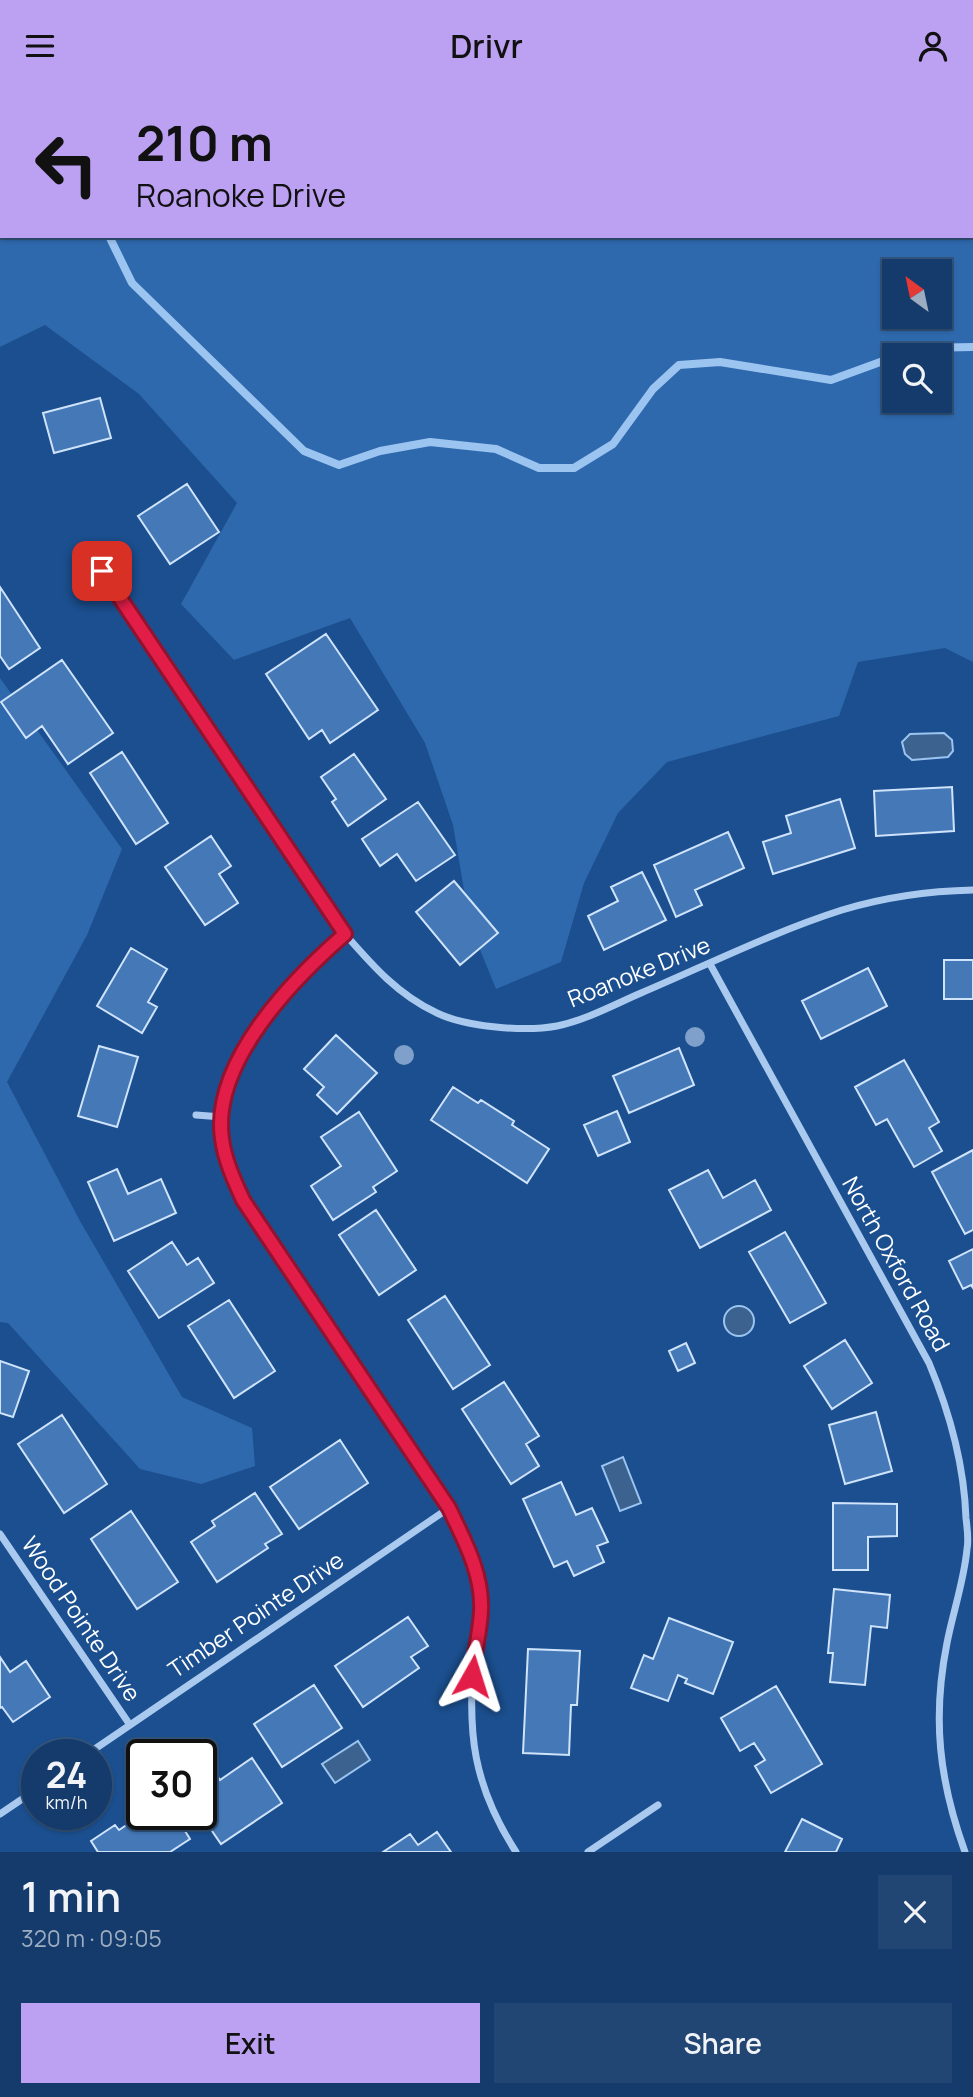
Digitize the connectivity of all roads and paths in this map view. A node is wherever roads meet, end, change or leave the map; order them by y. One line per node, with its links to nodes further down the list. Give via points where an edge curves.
1 (86, 548): 3 (street, Roanoke Drive)
2 (973, 890): 4 (street, Roanoke Drive, via 886,898 789,930)
3 (345, 934): 4 (street, Roanoke Drive, via 408,997 439,1014 493,1028 555,1026 579,1019); 6 (street, via 272,1009 244,1048 231,1073)
4 (710, 964): 16 (street, North Oxford Road, via 929,1363 957,1444 968,1548 947,1645 938,1737 947,1795)
5 (196, 1115): 6 (street)
6 (222, 1117): 7 (street, via 227,1158 243,1200)
7 (449, 1508): 9 (street, Timber Pointe Drive); 14 (street, via 480,1585 471,1736 490,1806)
8 (0, 1534): 9 (street, Wood Pointe Drive)
9 (130, 1725): 10 (street, Timber Pointe Drive)
10 (109, 1739)
11 (21, 1800): 13 (street)
12 (658, 1805): 15 (street)
13 (0, 1814)
14 (516, 1852)
15 (588, 1852)
16 (965, 1852)

